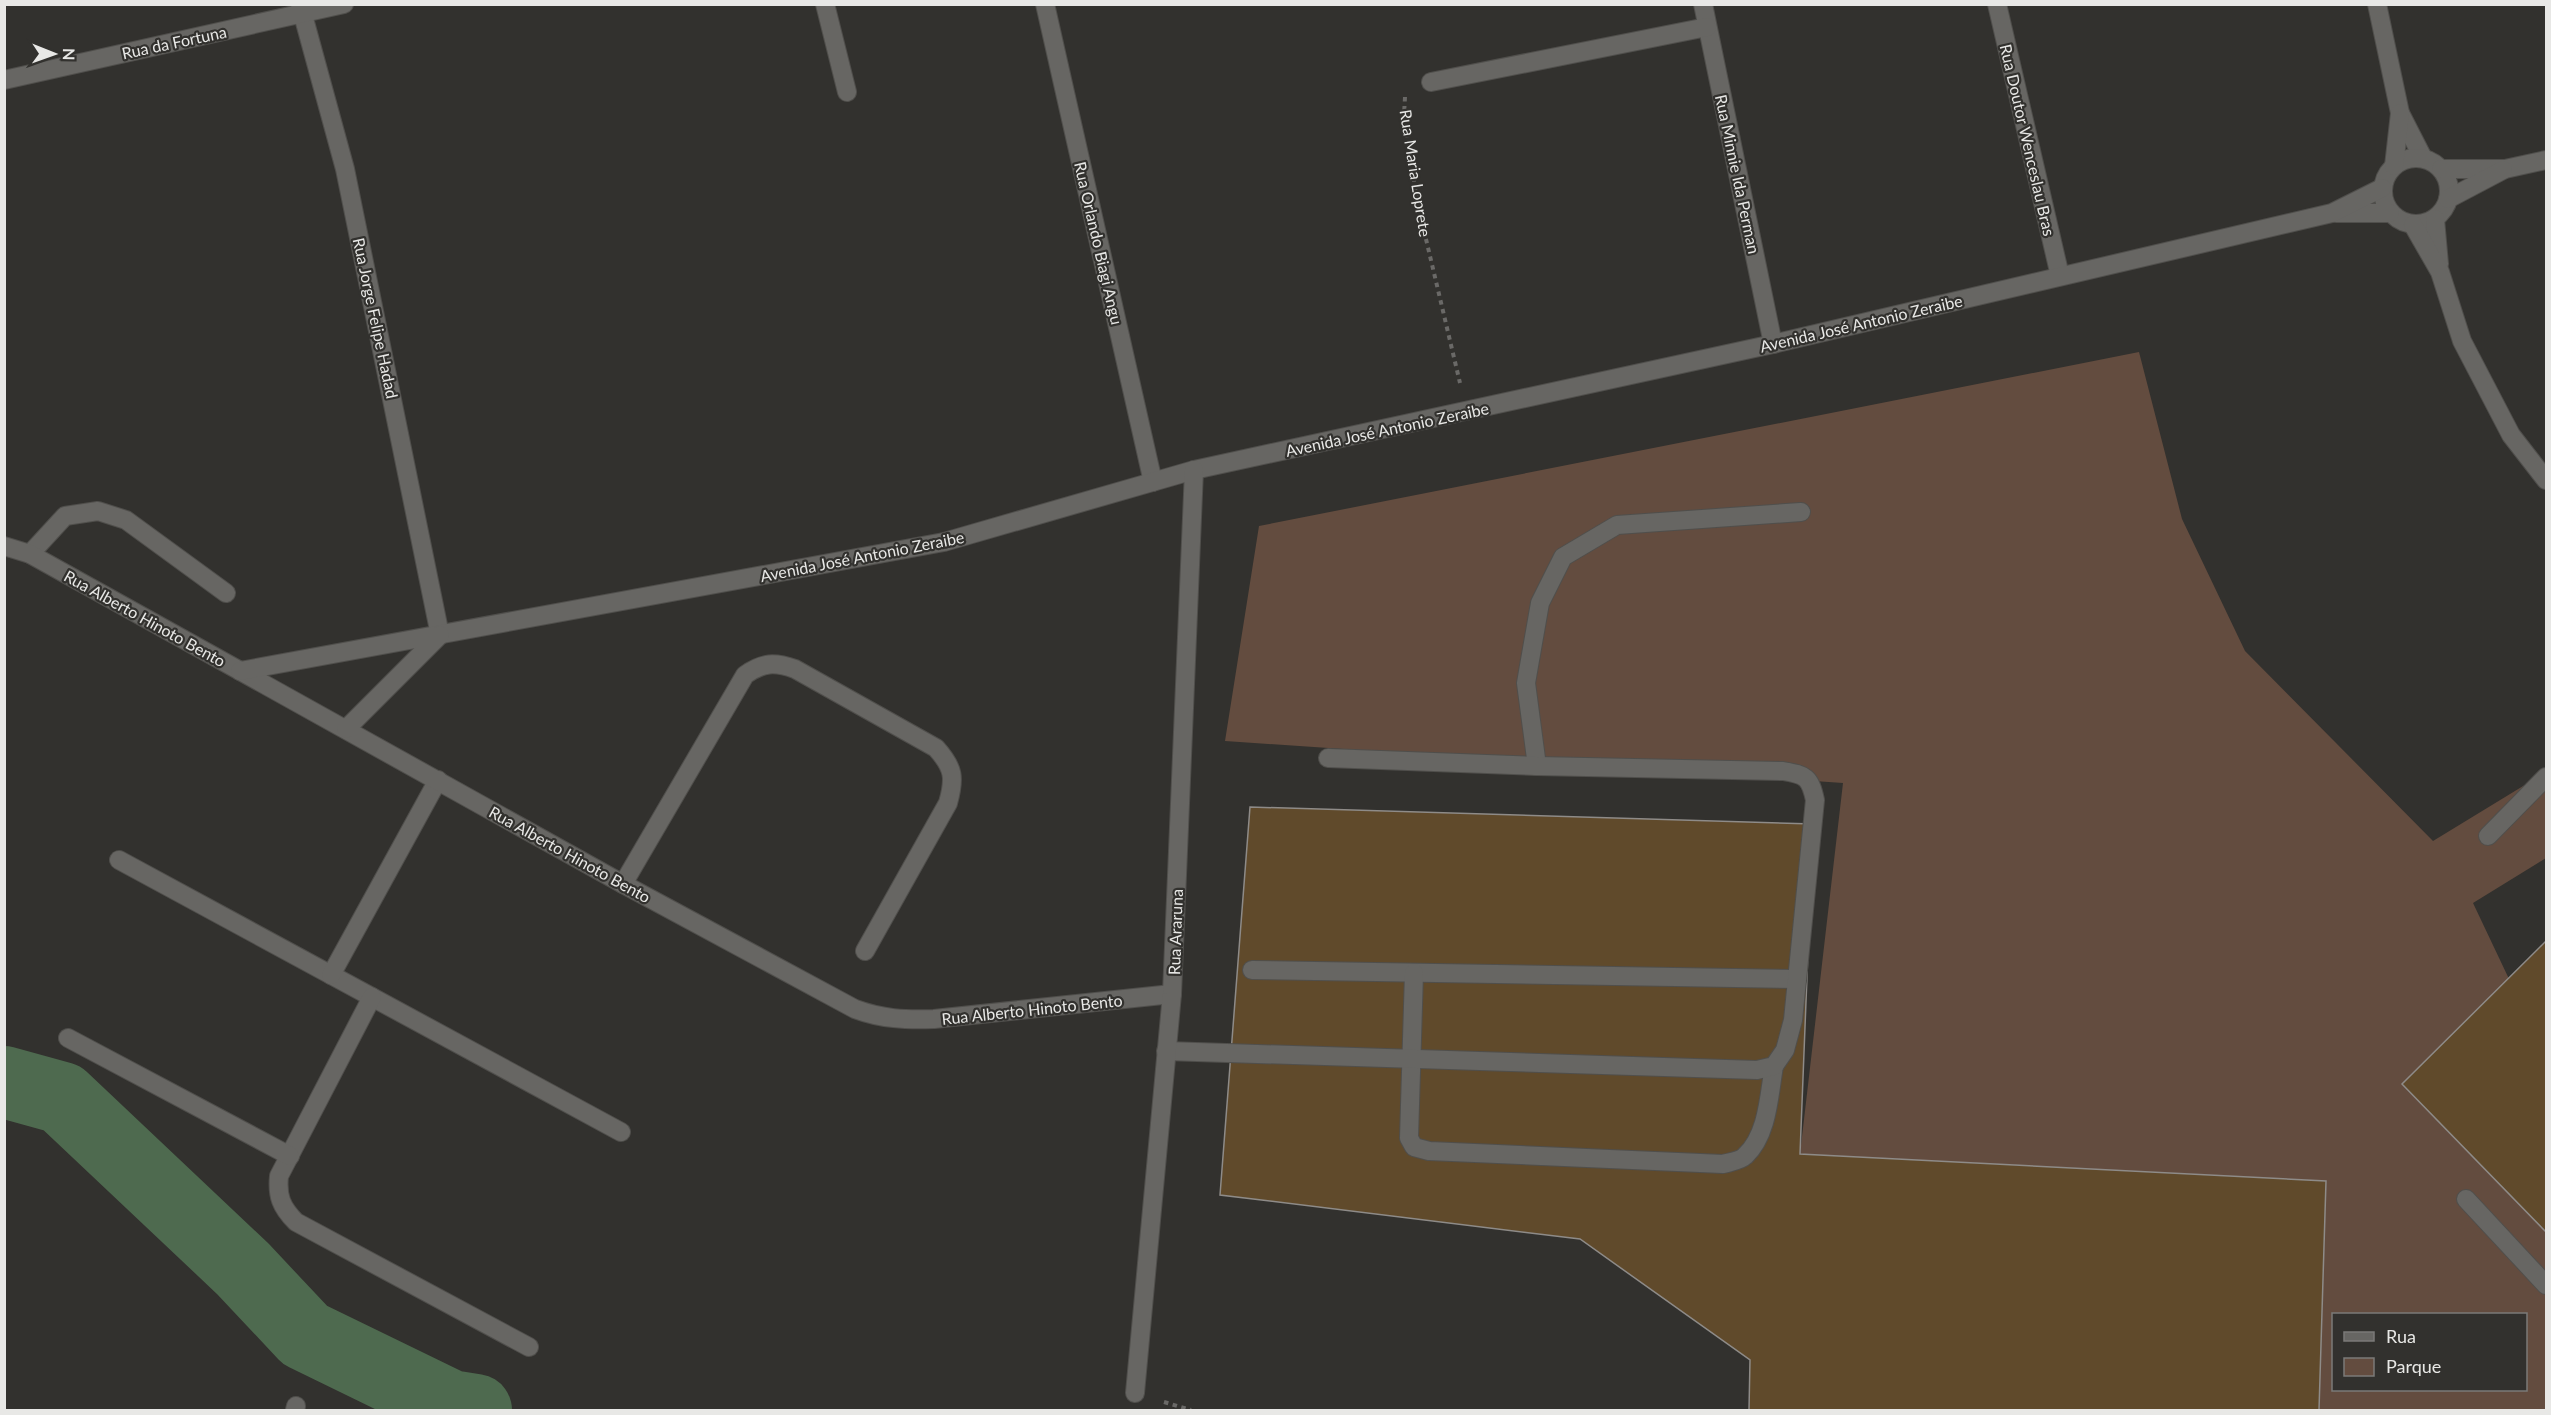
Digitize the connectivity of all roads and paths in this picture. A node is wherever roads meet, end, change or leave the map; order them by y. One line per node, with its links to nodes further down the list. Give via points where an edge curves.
1 (344, 4): 7 (street, Rua da Fortuna)
2 (825, 4): 11 (street)
3 (1045, 4): 30 (street, Rua Orlando Biagi Angu)
4 (1703, 4): 8 (street, Rua Minnie Ida Perman)
5 (1997, 4): 25 (street, Rua Doutor Wenceslau Bras)
6 (2377, 4): 12 (street)
7 (302, 9): 9 (street, Rua da Fortuna); 35 (street, Rua Jorge Felipe Hadad, via 347,181)
8 (1707, 27): 10 (street); 26 (street, Rua Minnie Ida Perman)
9 (4, 80)
10 (1431, 82): 27 (path, Rua Maria Loprete, via 1412,88 1405,97 1404,115 1417,201)
11 (847, 92)
12 (2400, 113): 13 (street); 15 (street)
13 (2423, 158): 15 (street, via 2403,160); 16 (street)
14 (2547, 160): 17 (street)
15 (2394, 166): 18 (street)
16 (2441, 169): 17 (street); 19 (street, via 2449,188)
17 (2505, 169): 19 (street)
18 (2382, 188): 20 (street, Avenida José Antonio Zeraibe); 21 (street)
19 (2448, 199): 22 (street)
20 (2332, 213): 21 (street, Avenida José Antonio Zeraibe); 25 (street, Avenida José Antonio Zeraibe)
21 (2390, 213): 23 (street)
22 (2435, 219): 23 (street); 24 (street)
23 (2413, 225): 24 (street)
24 (2440, 272): 29 (street, via 2462,341 2511,435)
25 (2060, 276): 26 (street, Avenida José Antonio Zeraibe)
26 (1773, 344): 27 (street, Avenida José Antonio Zeraibe)
27 (1468, 412): 28 (street, Avenida José Antonio Zeraibe)
28 (1194, 470): 30 (street, Avenida José Antonio Zeraibe); 50 (street, Rua Araruna)
29 (2547, 480)
30 (1153, 482): 35 (street, Avenida José Antonio Zeraibe, via 944,542)
31 (1801, 512): 39 (street, via 1617,525 1563,557 1540,603 1526,683)
32 (4, 546): 33 (street, Rua Alberto Hinoto Bento)
33 (30, 554): 34 (street, via 65,516 98,511 126,520); 36 (street, Rua Alberto Hinoto Bento)
34 (226, 592)
35 (440, 634): 36 (street, Avenida José Antonio Zeraibe); 37 (street)
36 (240, 671): 37 (street, Rua Alberto Hinoto Bento)
37 (346, 729): 41 (street, Rua Alberto Hinoto Bento)
38 (1328, 758): 39 (street)
39 (1537, 766): 49 (street, via 1783,771 1800,774 1811,783 1815,800)
40 (2547, 777): 42 (street)
41 (438, 780): 44 (street, Rua Alberto Hinoto Bento); 48 (street)
42 (2488, 836)
43 (118, 860): 48 (street)
44 (623, 884): 45 (street, via 745,675 759,665 777,663 795,669 936,748 948,761 953,782 948,803); 50 (street, Rua Alberto Hinoto Bento, via 878,1018 934,1019)
45 (865, 951)
46 (1251, 970): 47 (street)
47 (1414, 973): 49 (street); 54 (street)
48 (331, 975): 51 (street)
49 (1797, 980): 55 (street, via 1785,1050)
50 (1172, 994): 53 (street, Rua Araruna)
51 (372, 997): 56 (street); 57 (street)
52 (68, 1038): 57 (street)
53 (1166, 1051): 54 (street); 61 (street, Rua Araruna)
54 (1412, 1059): 55 (street, via 1757,1070); 55 (street, via 1409,1123 1414,1147 1429,1151 1723,1164 1743,1158 1758,1141)
55 (1774, 1066)
56 (621, 1132)
57 (290, 1156): 60 (street, via 279,1176 278,1191 283,1209 296,1222)
58 (2466, 1199): 59 (street)
59 (2547, 1285)
60 (529, 1347)
61 (1135, 1393)

